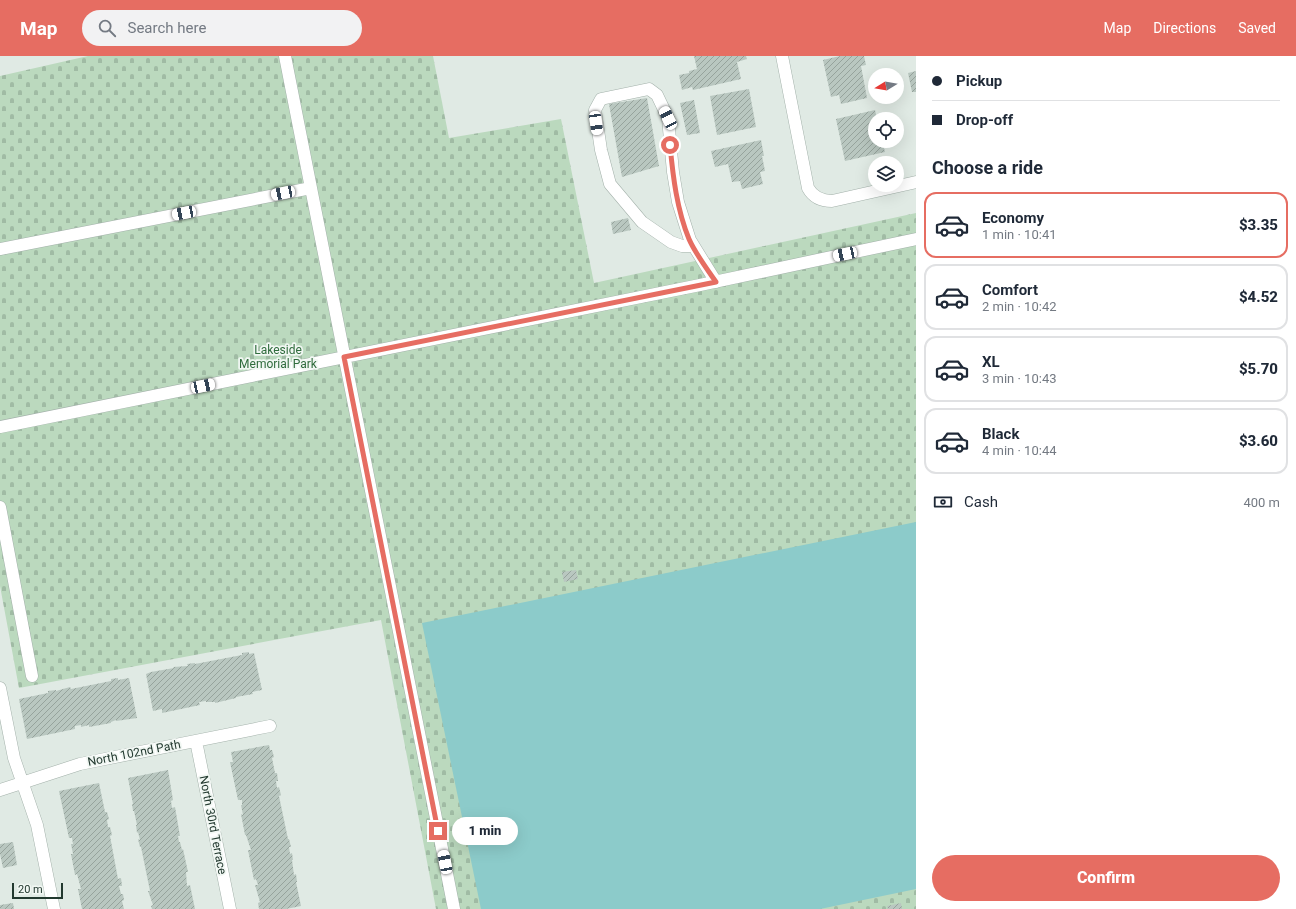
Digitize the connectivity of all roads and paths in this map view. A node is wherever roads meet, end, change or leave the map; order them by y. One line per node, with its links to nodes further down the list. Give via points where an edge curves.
1 (285, 56): 4 (street)
2 (782, 56): 3 (street, via 808,188 814,196 832,201)
3 (916, 182)
4 (311, 188): 7 (street); 9 (street)
5 (916, 239): 8 (street)
6 (693, 246): 6 (street, via 678,202 668,118 657,95 649,89 601,99 594,110 610,184 642,222 671,242); 8 (street)
7 (0, 250)
8 (716, 282): 9 (street)
9 (344, 357): 10 (street); 20 (street)
10 (0, 427)
11 (0, 508): 12 (street)
12 (32, 676)
13 (0, 688): 16 (street, via 11,744)
14 (270, 726): 15 (street, North 102nd Path)
15 (196, 741): 16 (street, North 102nd Path, via 80,764); 19 (street, North 30rd Terrace)
16 (23, 783): 17 (street, North 102nd Path); 18 (street, via 37,825)
17 (0, 790)
18 (54, 909)
19 (230, 909)
20 (454, 909)

